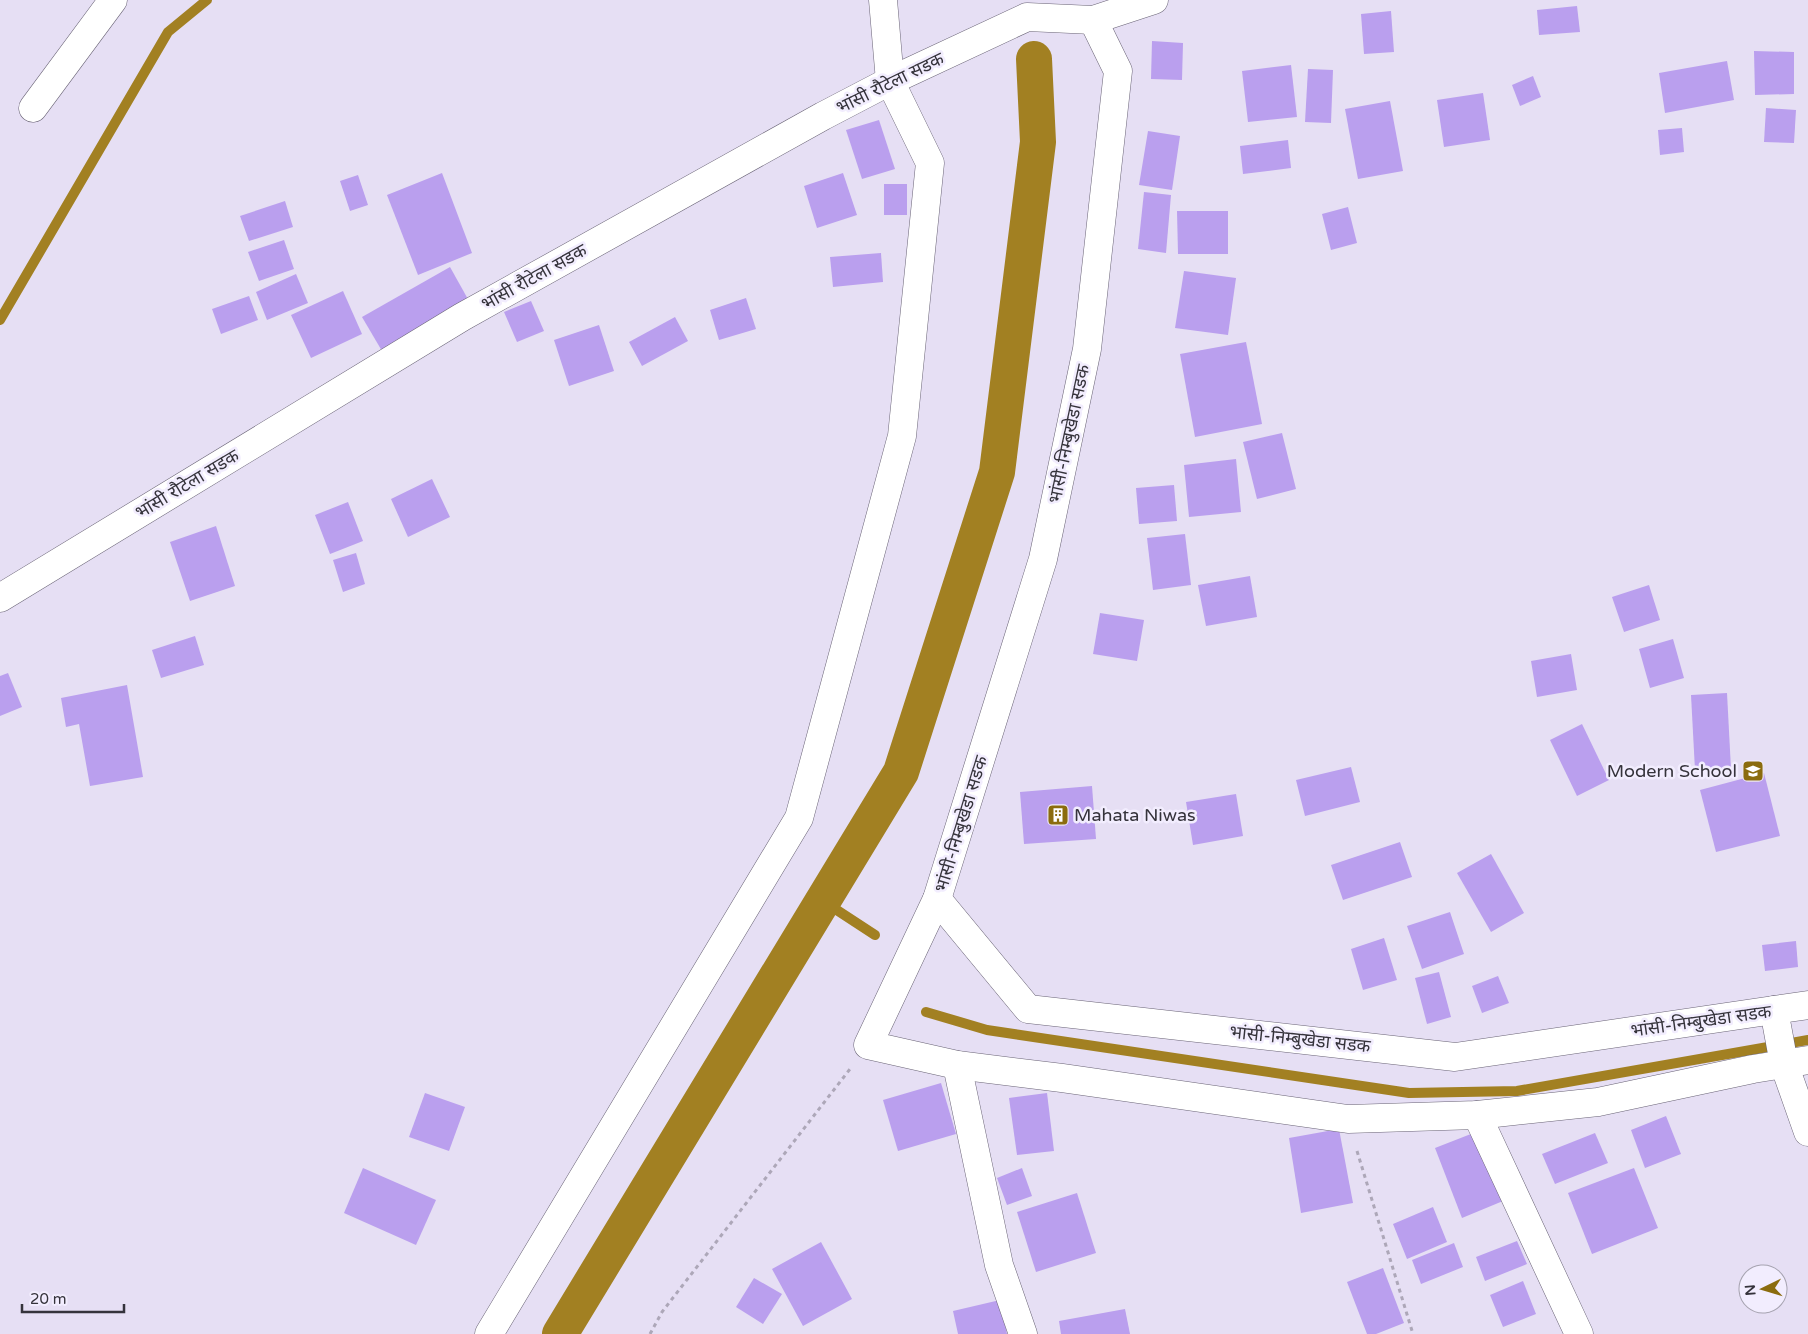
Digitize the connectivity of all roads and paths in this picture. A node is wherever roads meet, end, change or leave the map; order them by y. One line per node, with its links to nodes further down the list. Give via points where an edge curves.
1 (113, 0): 6 (street)
2 (883, 0): 5 (street)
3 (1154, 0): 4 (street)
4 (1093, 20): 5 (street, भांसी रौटेला सडक, via 1027,17); 8 (street, भांसी-निम्बुखेडा सडक, via 1118,71 1087,349 1043,559)
5 (890, 81): 7 (street, भांसी रौटेला सडक, via 462,317); 17 (street, via 930,163 902,436 799,818)
6 (33, 108)
7 (0, 598)
8 (937, 899): 10 (street, भांसी-निम्बुखेडा सडक, via 1028,1009 1455,1057); 11 (street)
9 (1808, 1005): 10 (street, भांसी-निम्बुखेडा सडक)
10 (1774, 1010): 12 (street)
11 (868, 1045): 13 (street); 18 (path, via 662,1312)
12 (1796, 1062): 14 (street, via 1598,1102); 16 (street)
13 (957, 1065): 15 (street); 19 (street, via 1000,1265)
14 (1477, 1115): 15 (street); 21 (street)
15 (1348, 1119): 20 (path)
16 (1808, 1132)
17 (489, 1334)
18 (650, 1334)
19 (1023, 1334)
20 (1413, 1334)
21 (1579, 1334)

